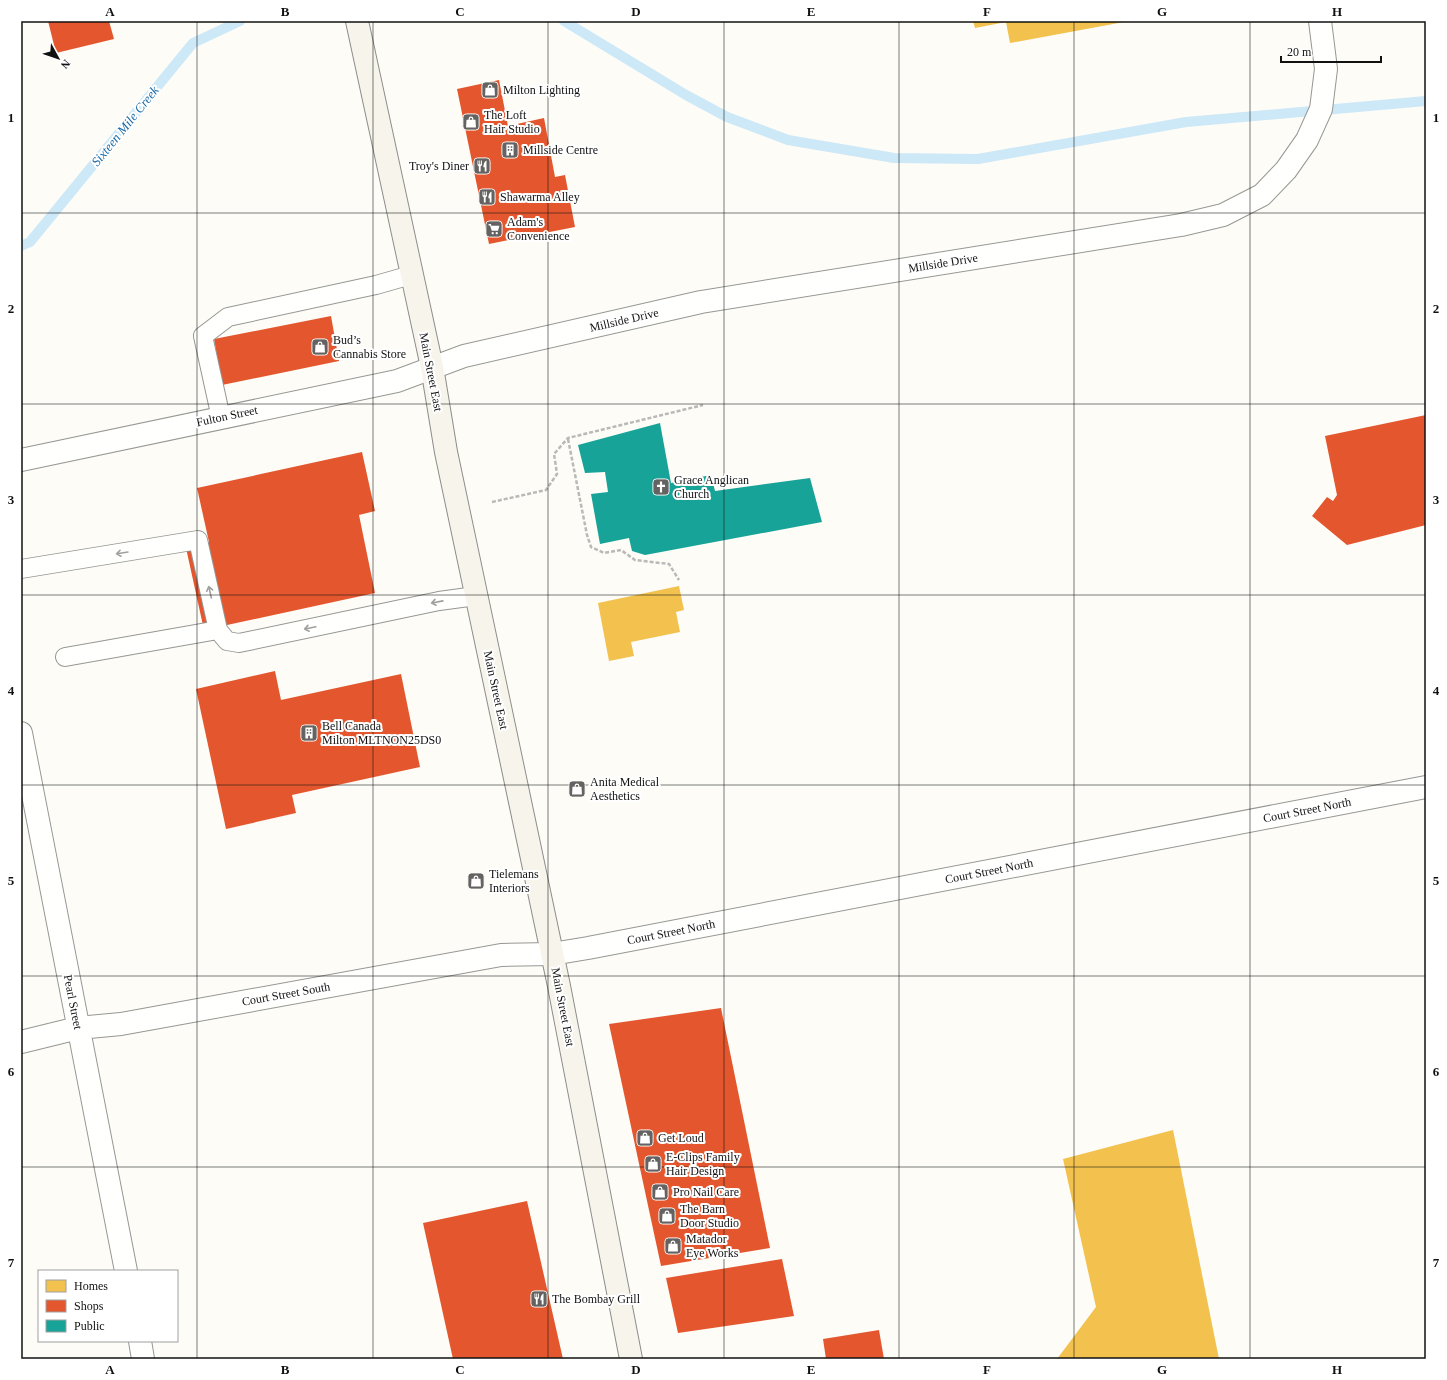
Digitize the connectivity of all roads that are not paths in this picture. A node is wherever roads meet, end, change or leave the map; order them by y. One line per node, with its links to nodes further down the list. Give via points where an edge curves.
1 (357, 21): 3 (main road, Main Street East)
2 (1320, 21): 4 (street, Millside Drive, via 1326,69 1324,90 1321,109 1307,140 1286,170 1262,195 1223,215 701,302 464,356)
3 (411, 276): 4 (main road, Main Street East); 5 (lane, via 228,317 203,336)
4 (432, 367): 5 (street, Fulton Street, via 397,381); 8 (main road, Main Street East, via 446,452)
5 (221, 418): 6 (street, Fulton Street)
6 (21, 460)
7 (21, 569): 9 (lane, one-way to 7, via 198,540)
8 (476, 596): 9 (lane, one-way to 9, via 440,601 239,643 227,640); 13 (main road, Main Street East)
9 (218, 630): 10 (lane)
10 (64, 656)
11 (21, 734): 14 (street, Pearl Street)
12 (1426, 787): 13 (street, Court Street North)
13 (552, 954): 14 (street, Court Street South, via 501,955 121,1024); 19 (main road, Main Street East)
14 (78, 1028): 15 (street, Court Street South); 16 (street, Pearl Street)
15 (21, 1042)
16 (126, 1270)
17 (140, 1342): 18 (street)
18 (144, 1359)
19 (631, 1359)

